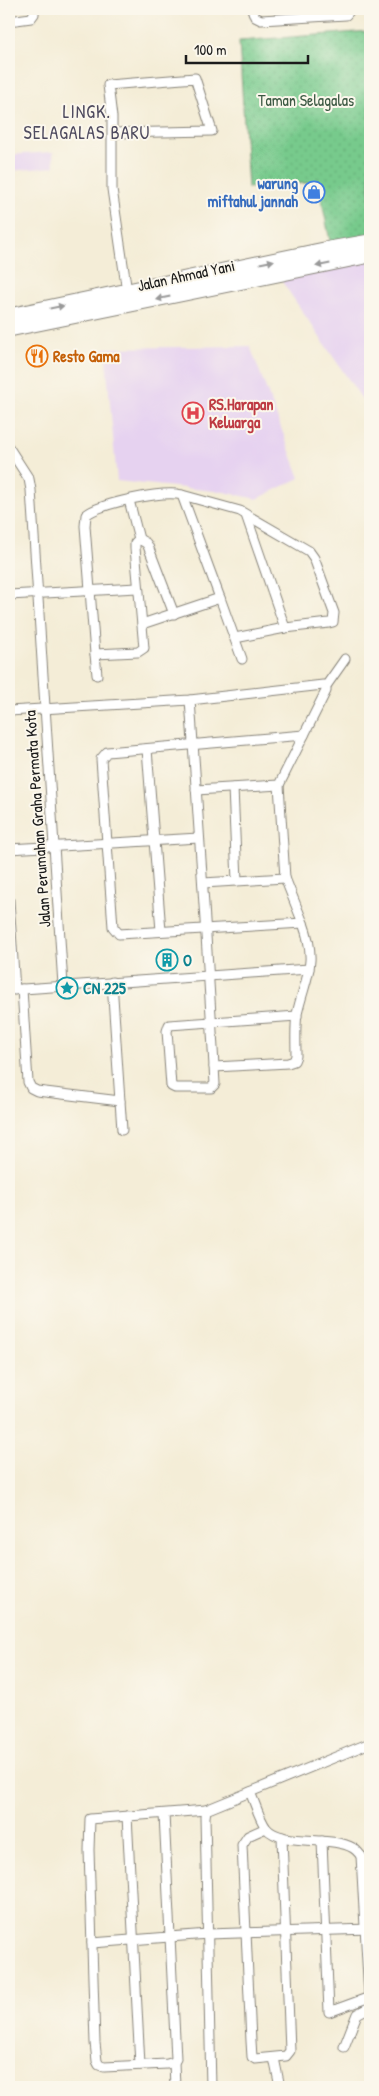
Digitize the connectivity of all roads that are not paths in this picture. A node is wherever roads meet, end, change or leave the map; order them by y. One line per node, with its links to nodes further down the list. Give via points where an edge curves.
1 (34, 9): 5 (street, via 30,18)
2 (252, 9): 4 (street, via 261,20)
3 (351, 9): 4 (street, via 346,15)
4 (300, 13)
5 (9, 21)
6 (112, 133): 6 (street, via 212,131 196,78 108,85); 9 (street)
7 (370, 242): 9 (highway, one-way to 7, via 314,252)
8 (370, 254): 9 (highway, Jalan Ahmad Yani, one-way to 9)
9 (113, 300): 10 (highway, one-way to 9); 11 (highway, Jalan Ahmad Yani)
10 (9, 316)
11 (9, 329)
12 (9, 448): 19 (street, Jalan Perumahan Graha Permata Kota, via 29,480)
13 (182, 495): 14 (street, via 158,494); 15 (street); 21 (street)
14 (129, 500): 16 (street); 18 (street, via 86,514)
15 (246, 515): 24 (street); 24 (street, via 309,551 334,613 333,622)
16 (139, 539): 17 (street, via 135,543); 22 (street, via 148,546)
17 (137, 588): 18 (street); 23 (street)
18 (91, 591): 19 (street); 26 (street)
19 (37, 594): 20 (street); 32 (street, Jalan Perumahan Graha Permata Kota)
20 (9, 595)
21 (220, 598): 22 (street); 25 (street)
22 (174, 614): 23 (street)
23 (142, 624): 26 (street, via 142,650)
24 (284, 628): 25 (street)
25 (235, 638): 27 (street)
26 (96, 654): 29 (street)
27 (242, 659)
28 (345, 659): 30 (street)
29 (97, 675)
30 (326, 686): 31 (street); 34 (street)
31 (190, 700): 32 (street); 35 (street)
32 (45, 709): 33 (street); 43 (street, Jalan Perumahan Graha Permata Kota)
33 (9, 711)
34 (304, 735): 35 (street); 37 (street)
35 (193, 745): 36 (street); 39 (street)
36 (147, 749): 41 (street); 42 (street, via 107,752 101,759)
37 (279, 785): 38 (street); 45 (street)
38 (233, 788): 39 (street); 46 (street)
39 (196, 790): 40 (street)
40 (199, 838): 41 (street); 47 (street)
41 (154, 841): 42 (street); 51 (street)
42 (107, 843): 43 (street); 51 (street, via 114,930 120,934)
43 (54, 846): 44 (street); 55 (street, Jalan Perumahan Graha Permata Kota)
44 (9, 849)
45 (285, 878): 46 (street); 49 (street)
46 (237, 881): 47 (street)
47 (203, 883): 50 (street)
48 (9, 900): 56 (street)
49 (304, 923): 50 (street); 52 (street, via 310,942)
50 (205, 929): 51 (street); 53 (street)
51 (160, 931)
52 (309, 969): 53 (street); 57 (street)
53 (208, 976): 54 (street); 58 (street)
54 (112, 982): 55 (street); 60 (street)
55 (63, 985): 56 (street)
56 (15, 990): 60 (street, via 31,1088)
57 (297, 1016): 58 (street); 59 (street, via 294,1061)
58 (211, 1022): 59 (street); 59 (street, via 168,1026 171,1086 211,1088 215,1084)
59 (214, 1067)
60 (120, 1101): 61 (street)
61 (122, 1130)
62 (370, 1743): 63 (street)
63 (250, 1792): 64 (street); 67 (street)
64 (206, 1810): 65 (street); 76 (street)
65 (164, 1814): 66 (street); 77 (street)
66 (127, 1816): 78 (street); 79 (street, via 90,1819)
67 (266, 1828): 68 (street); 75 (street, via 248,1836 242,1845)
68 (282, 1837): 69 (street); 74 (street)
69 (322, 1841): 70 (street, via 353,1848); 72 (street)
70 (361, 1855): 71 (street); 73 (street)
71 (370, 1869)
72 (326, 1929): 73 (street); 74 (street); 80 (street, via 329,2012)
73 (368, 1929): 80 (street)
74 (284, 1930): 75 (street); 83 (street, via 290,2051 286,2056)
75 (247, 1932): 76 (street); 83 (street, via 252,2057)
76 (208, 1934): 77 (street); 87 (street)
77 (170, 1936): 78 (street); 84 (street)
78 (132, 1939): 79 (street); 85 (street)
79 (92, 1943): 85 (street, via 97,2061 104,2067)
80 (370, 1997)
81 (370, 2007): 82 (street, via 357,2014)
82 (344, 2047)
83 (274, 2058): 89 (street)
84 (174, 2062): 85 (street); 86 (street)
85 (140, 2065)
86 (175, 2087)
87 (210, 2087): 88 (street)
88 (215, 2087)
89 (280, 2087)

